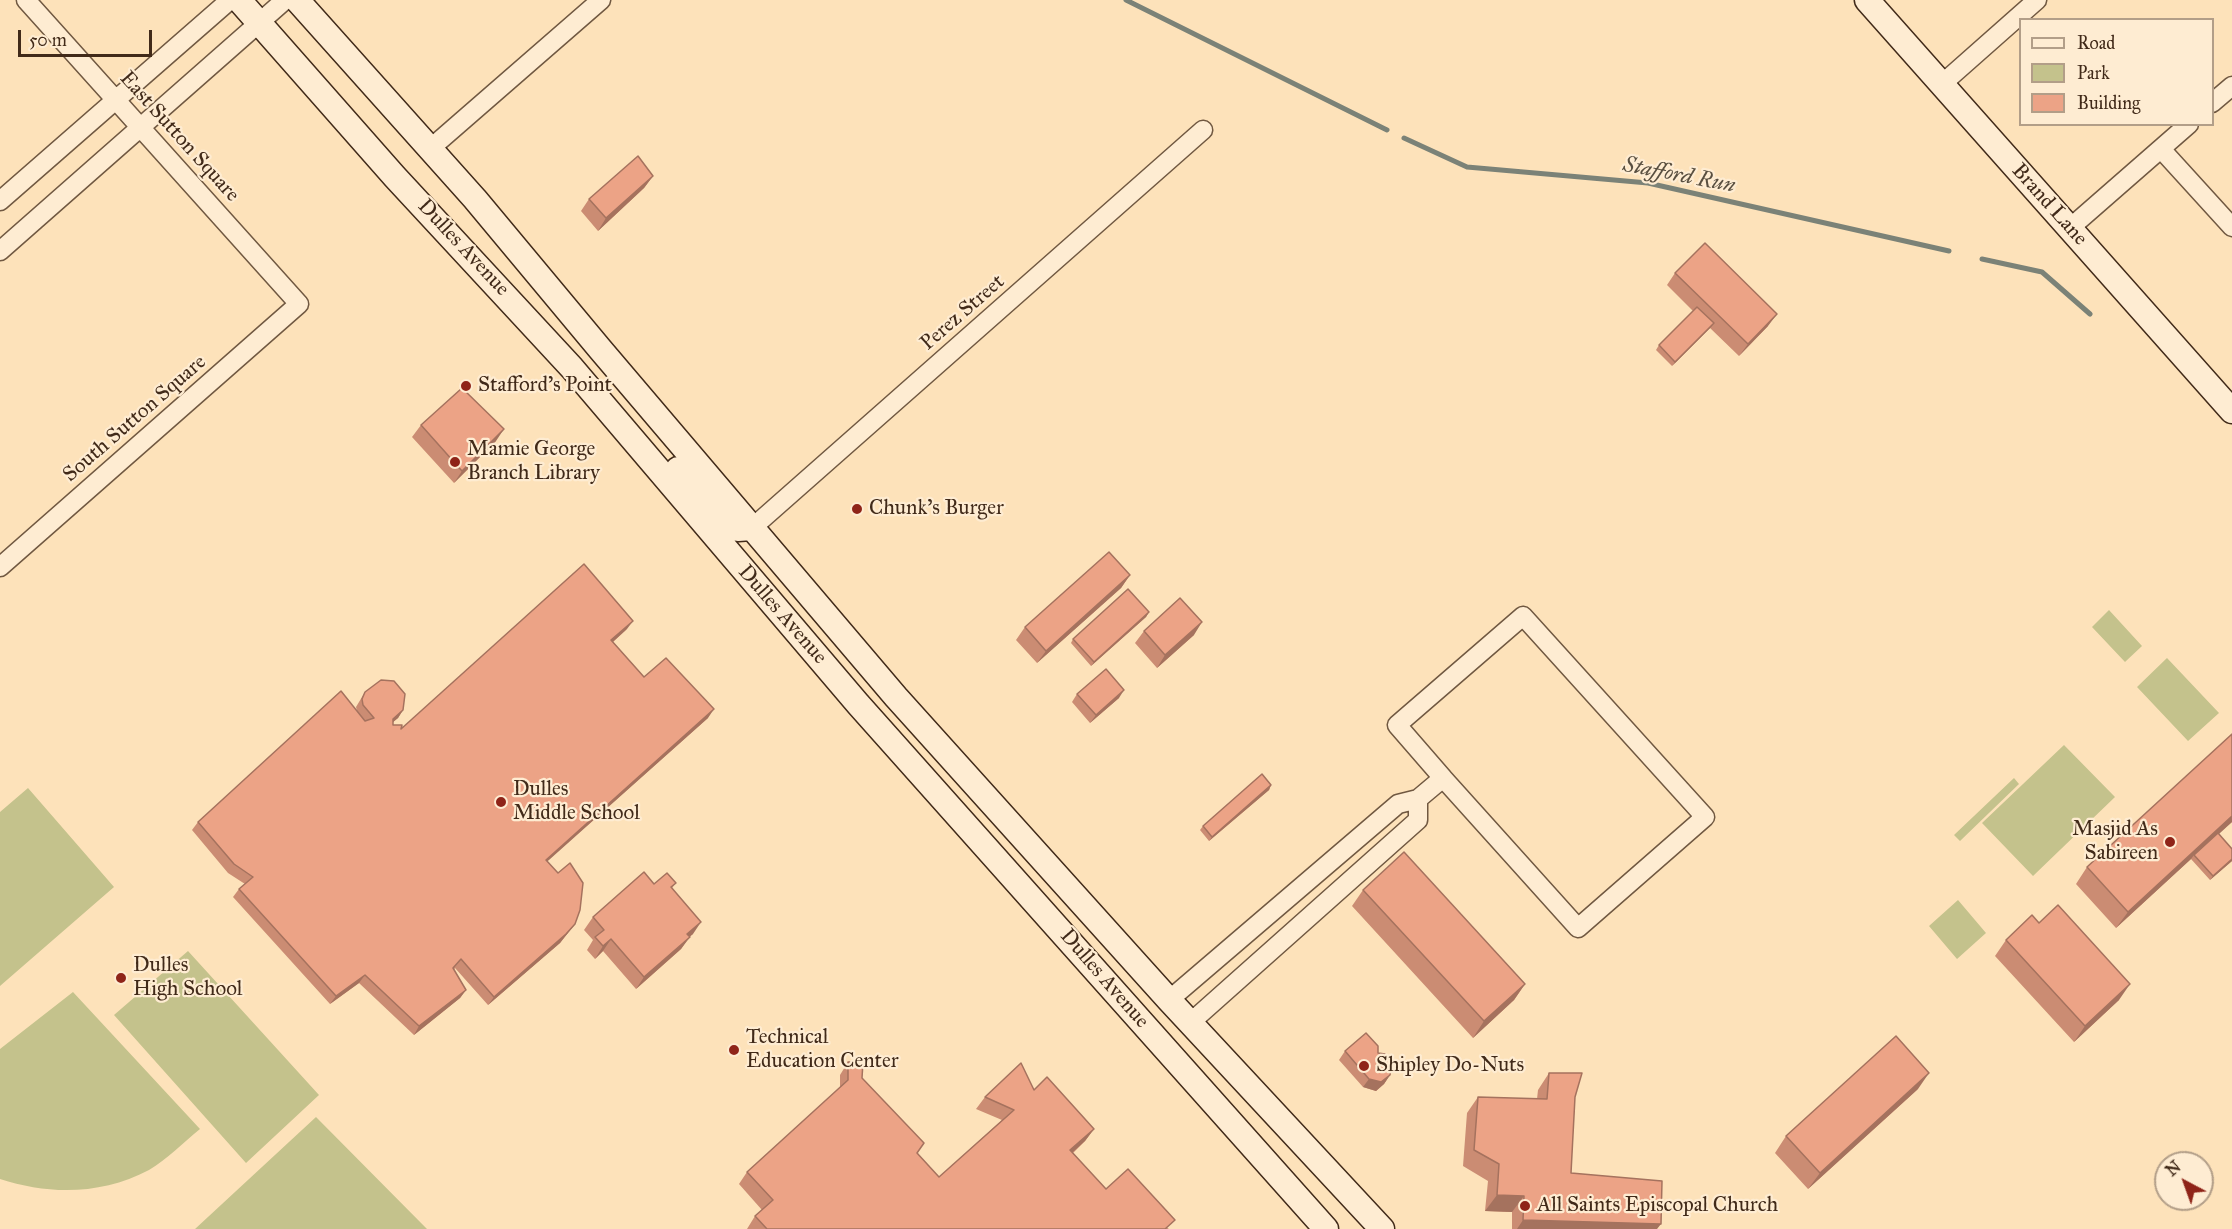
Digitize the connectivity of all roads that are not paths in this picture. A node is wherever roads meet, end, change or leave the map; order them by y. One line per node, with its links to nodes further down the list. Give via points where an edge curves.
1 (26, 0): 12 (street, East Sutton Square)
2 (230, 0): 12 (street)
3 (240, 0): 9 (main road, Dulles Avenue)
4 (285, 0): 9 (street)
5 (297, 0): 17 (main road, Dulles Avenue)
6 (601, 0): 17 (street)
7 (1867, 0): 10 (main road, Brand Lane)
8 (2037, 0): 10 (street)
9 (260, 22): 15 (street); 25 (main road, Dulles Avenue)
10 (1942, 84): 21 (main road, Brand Lane)
11 (2232, 86): 13 (street)
12 (114, 99): 15 (street, East Sutton Square); 19 (street)
13 (2214, 101)
14 (2186, 126): 18 (street)
15 (140, 127): 22 (street); 23 (street, East Sutton Square)
16 (1203, 130): 26 (street, Perez Street)
17 (431, 148): 26 (main road, Dulles Avenue)
18 (2161, 149): 20 (street); 21 (street)
19 (0, 201)
20 (2232, 227)
21 (2070, 228): 24 (main road, Brand Lane)
22 (0, 252)
23 (299, 304): 27 (street, South Sutton Square)
24 (2232, 411)
25 (626, 432): 26 (main road, via 657,444 721,518 738,529); 32 (main road, Dulles Avenue, via 858,704)
26 (752, 528): 30 (main road, Dulles Avenue, via 896,697)
27 (0, 567)
28 (1443, 778): 28 (street, via 1397,725 1523,616 1705,818 1578,928); 29 (street)
29 (1418, 799): 30 (street, via 1398,804); 31 (street, via 1418,820)
30 (1169, 1000): 31 (main road, Dulles Avenue)
31 (1190, 1023): 33 (main road, Dulles Avenue)
32 (1326, 1229)
33 (1382, 1229)

